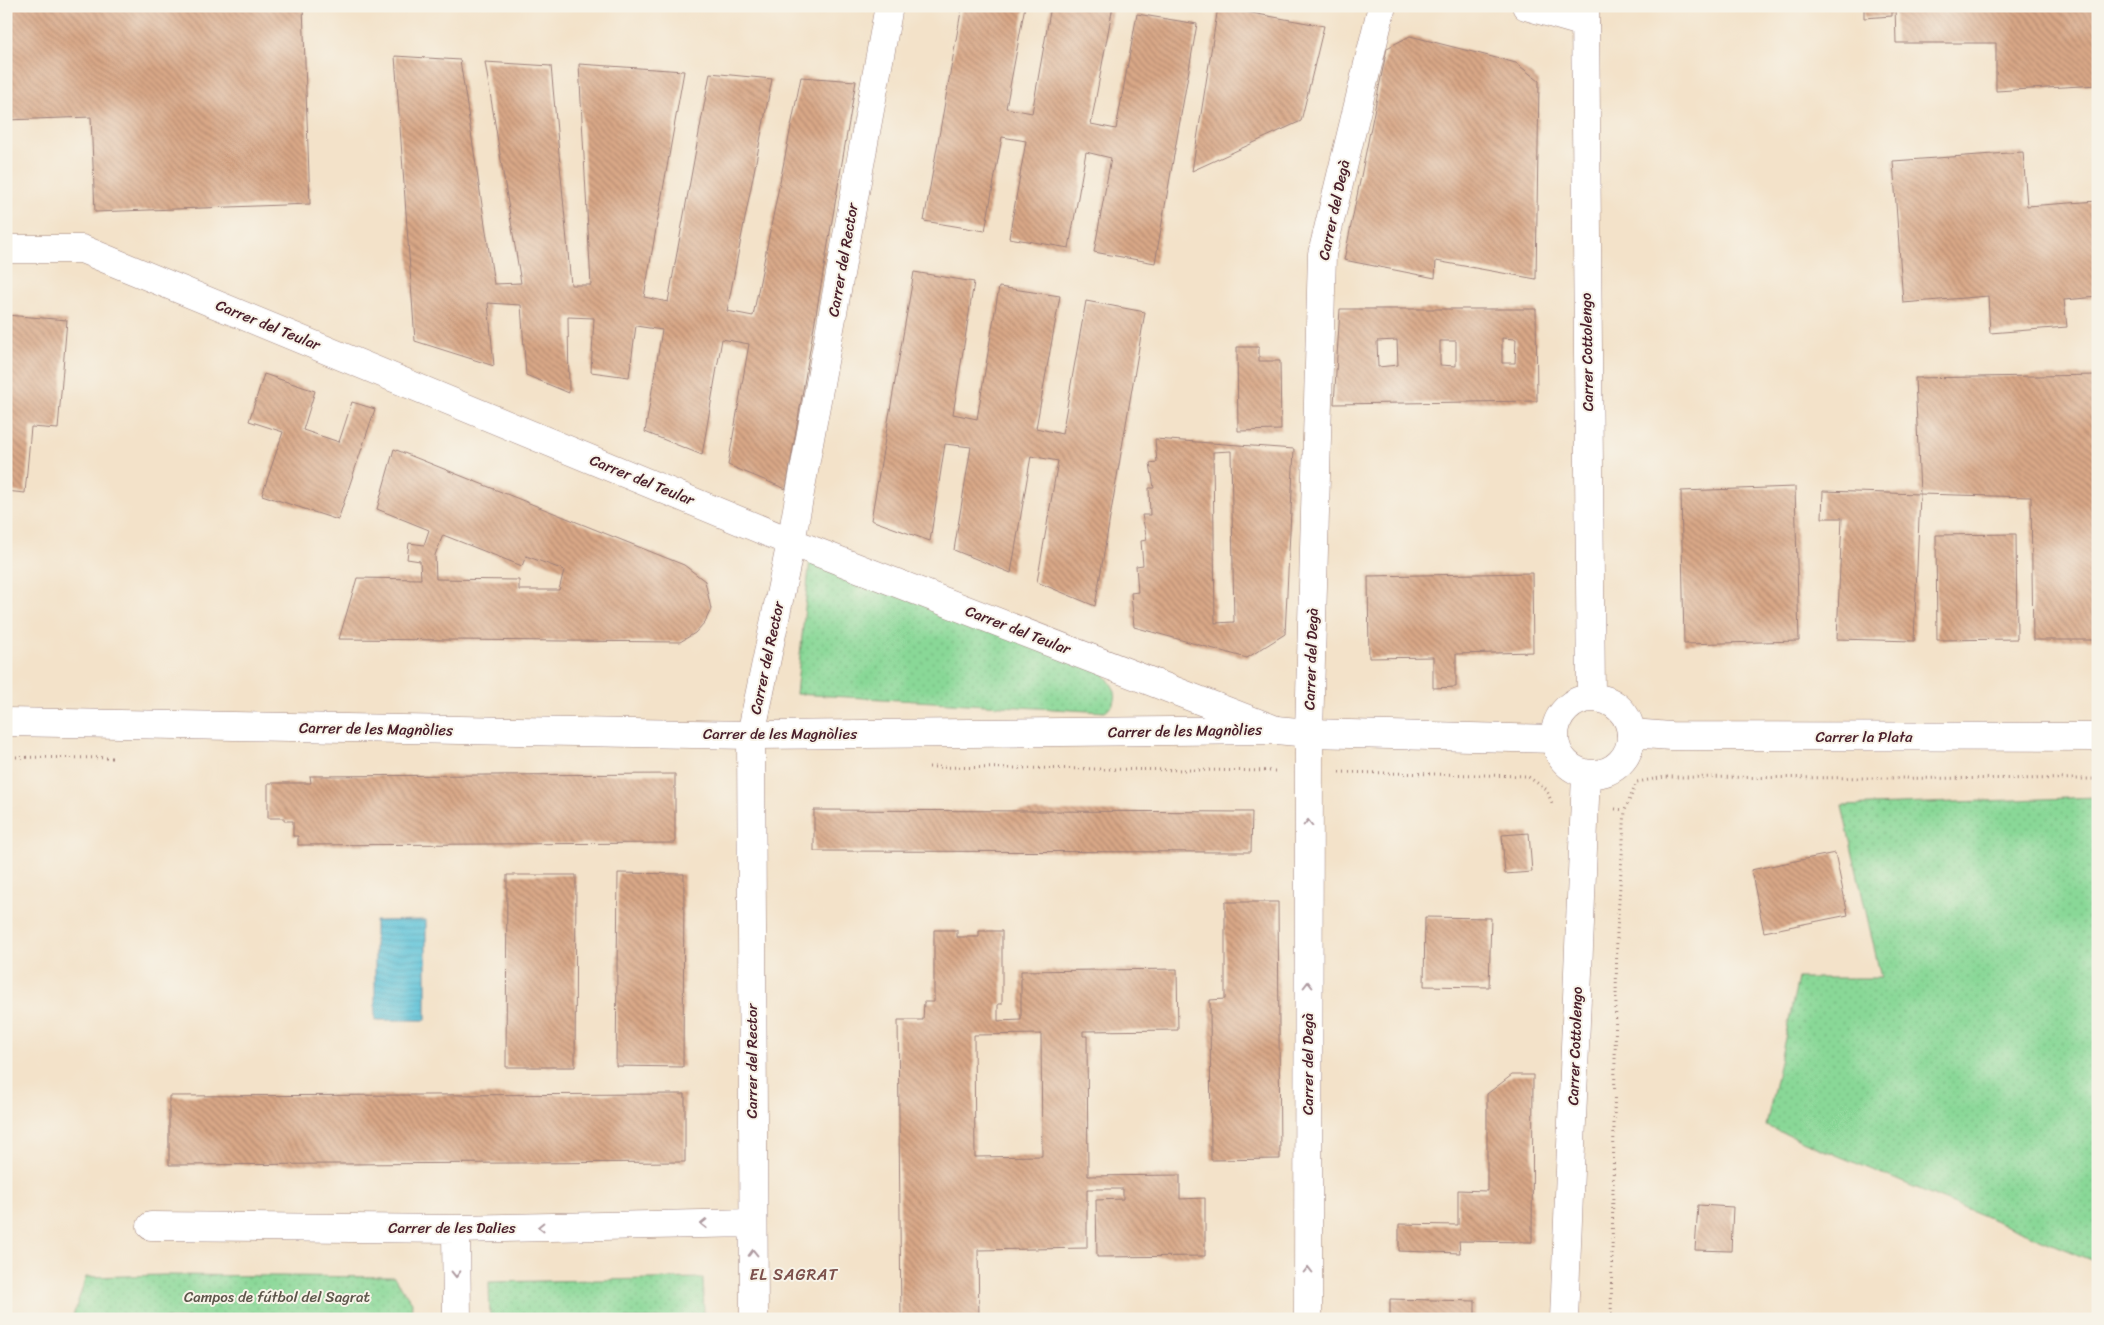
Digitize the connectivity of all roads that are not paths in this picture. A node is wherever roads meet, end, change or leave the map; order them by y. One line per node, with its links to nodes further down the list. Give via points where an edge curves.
1 (889, 6): 6 (street, Carrer del Rector)
2 (1382, 6): 10 (street, Carrer del Degà, via 1322,254)
3 (1526, 6): 4 (street)
4 (1585, 15): 7 (street, Carrer Cottolengo)
5 (6, 249): 6 (street, Carrer del Teular, via 82,248)
6 (791, 542): 9 (street, Carrer del Teular); 12 (street, Carrer del Rector)
7 (1590, 698): 11 (street, via 1613,704 1622,712); 14 (street, via 1568,707 1560,716)
8 (6, 722): 12 (street, Carrer de les Magnòlies)
9 (1276, 730): 10 (street, Carrer de les Magnòlies); 12 (street, Carrer de les Magnòlies)
10 (1309, 733): 14 (street, Carrer de les Magnòlies); 21 (street, Carrer del Degà, one-way to 10)
11 (1631, 733): 13 (street, Carrer la Plata, via 1671,736); 15 (street, via 1630,745 1619,764 1598,775)
12 (751, 735): 16 (street, Carrer del Rector)
13 (2098, 738)
14 (1554, 739): 15 (street, via 1564,762)
15 (1586, 774): 22 (street, Carrer Cottolengo)
16 (752, 1223): 18 (street, Carrer de les Dalies, one-way to 18); 20 (street, Carrer del Rector, one-way to 16)
17 (151, 1226): 18 (street, Carrer de les Dalies)
18 (456, 1228): 19 (street, one-way to 19)
19 (457, 1319)
20 (754, 1319)
21 (1308, 1319)
22 (1564, 1319)

